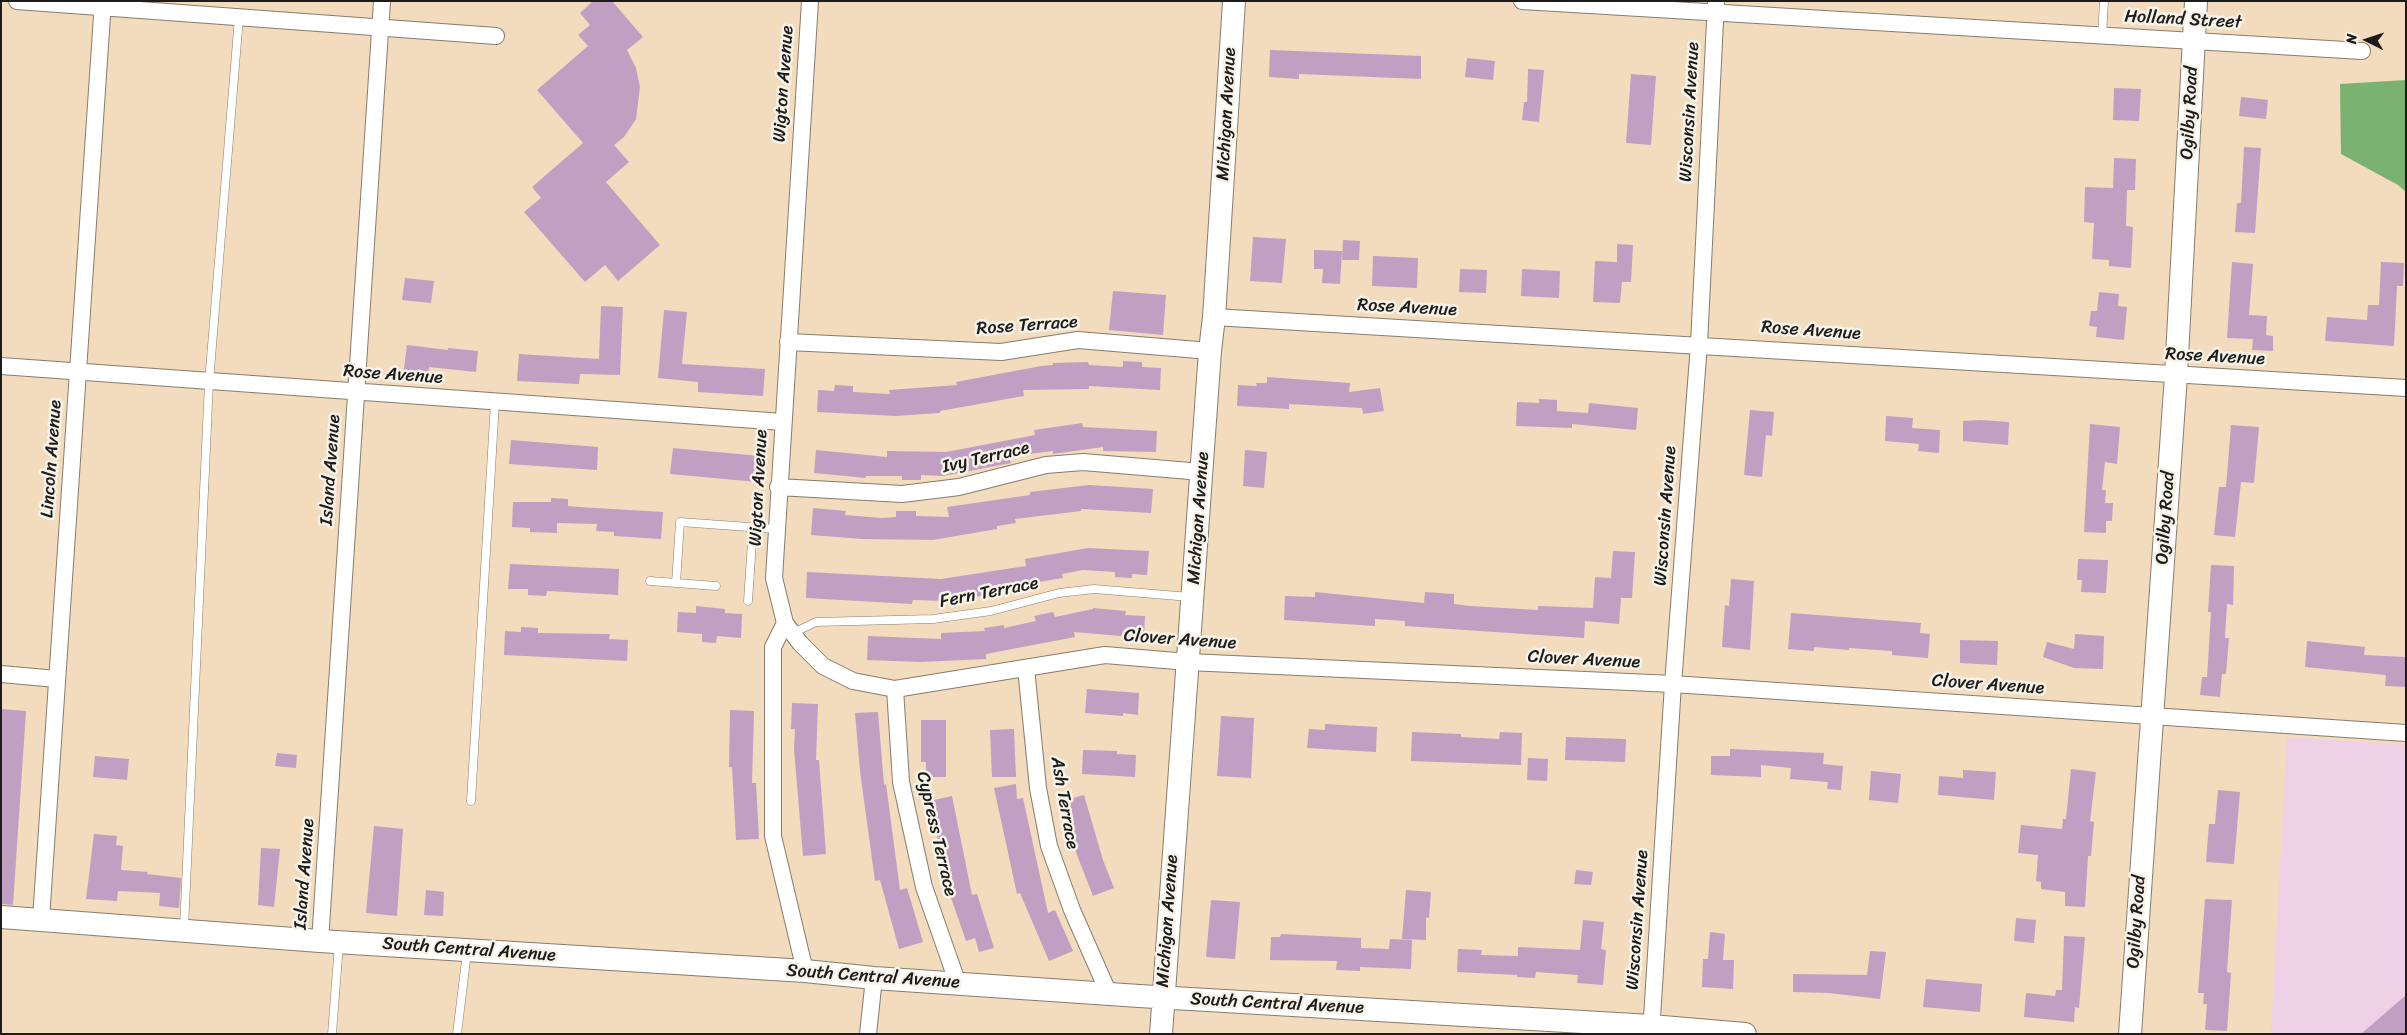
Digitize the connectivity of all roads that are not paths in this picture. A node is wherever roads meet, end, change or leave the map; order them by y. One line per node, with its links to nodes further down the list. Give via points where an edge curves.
1 (18, 1): 8 (street)
2 (382, 1): 11 (street, Island Avenue)
3 (810, 1): 17 (street, Wigton Avenue)
4 (1234, 1): 16 (main road, Michigan Avenue)
5 (1522, 1): 9 (street, Holland Street)
6 (2104, 1): 13 (lane)
7 (2196, 1): 14 (main road, Ogilby Road)
8 (103, 4): 10 (street); 21 (street, Lincoln Avenue)
9 (1715, 7): 13 (street, Holland Street); 18 (street, Wisconsin Avenue)
10 (239, 17): 11 (street); 23 (lane)
11 (380, 27): 12 (street); 25 (street, Island Avenue)
12 (496, 36)
13 (2102, 36): 14 (street, Holland Street)
14 (2194, 41): 15 (street, Holland Street); 22 (main road, Ogilby Road)
15 (2362, 51)
16 (1214, 317): 18 (street, Rose Avenue); 19 (main road, Michigan Avenue)
17 (788, 342): 19 (street, Rose Terrace, via 1001,352 1078,340); 27 (street, Wigton Avenue)
18 (1699, 344): 22 (street, Rose Avenue); 42 (street, Wisconsin Avenue)
19 (1210, 350): 28 (main road, Michigan Avenue)
20 (1, 366): 21 (street, Rose Avenue)
21 (78, 373): 23 (street, Rose Avenue); 41 (street, Lincoln Avenue)
22 (2176, 374): 24 (street, Rose Avenue); 44 (main road, Ogilby Road)
23 (209, 382): 25 (street, Rose Avenue); 49 (lane)
24 (2406, 388)
25 (356, 392): 26 (street, Rose Avenue); 50 (street, Island Avenue)
26 (495, 402): 27 (street, Rose Avenue); 46 (lane)
27 (783, 422): 29 (street, Wigton Avenue)
28 (1202, 472): 29 (street, Ivy Terrace, via 1083,462 1046,465 960,487 902,494); 35 (main road, Michigan Avenue)
29 (778, 487): 31 (street, Wigton Avenue)
30 (753, 527): 31 (lane); 33 (lane, via 680,522); 36 (lane)
31 (776, 529): 37 (street, Wigton Avenue, via 774,578)
32 (650, 580): 33 (lane)
33 (676, 583): 34 (lane)
34 (716, 586)
35 (1193, 597): 37 (lane, Fern Terrace, via 1094,589 1059,593 991,611 933,619 816,622); 38 (main road, Michigan Avenue)
36 (748, 601)
37 (789, 628): 43 (street, Clover Avenue, via 823,666 853,680); 52 (street, via 773,647 774,836)
38 (1188, 662): 39 (street, Clover Avenue, via 1105,656); 42 (street, Clover Avenue); 56 (main road, Michigan Avenue)
39 (1026, 668): 43 (street, Clover Avenue); 55 (street, Ash Terrace, via 1038,788 1049,846 1072,910)
40 (1, 674): 41 (street)
41 (57, 679): 48 (street, Lincoln Avenue)
42 (1673, 684): 44 (street, Clover Avenue); 57 (street, Wisconsin Avenue)
43 (895, 689): 54 (street, Cypress Terrace, via 901,782 924,887)
44 (2152, 717): 45 (street, Clover Avenue); 63 (main road, Ogilby Road)
45 (2406, 733)
46 (471, 800)
47 (1, 917): 48 (main road, South Central Avenue)
48 (41, 920): 49 (main road, South Central Avenue)
49 (184, 931): 50 (main road, South Central Avenue)
50 (329, 942): 51 (main road, South Central Avenue); 58 (lane)
51 (467, 950): 52 (main road, South Central Avenue); 59 (lane)
52 (805, 971): 53 (main road, South Central Avenue)
53 (874, 978): 54 (main road, South Central Avenue); 60 (street)
54 (958, 984): 55 (main road, South Central Avenue)
55 (1109, 994): 56 (main road, South Central Avenue)
56 (1163, 997): 57 (main road, South Central Avenue); 61 (main road, Michigan Avenue)
57 (1651, 1030): 62 (main road, South Central Avenue)
58 (332, 1034)
59 (457, 1034)
60 (868, 1034)
61 (1160, 1034)
62 (1745, 1034)
63 (2130, 1034)

